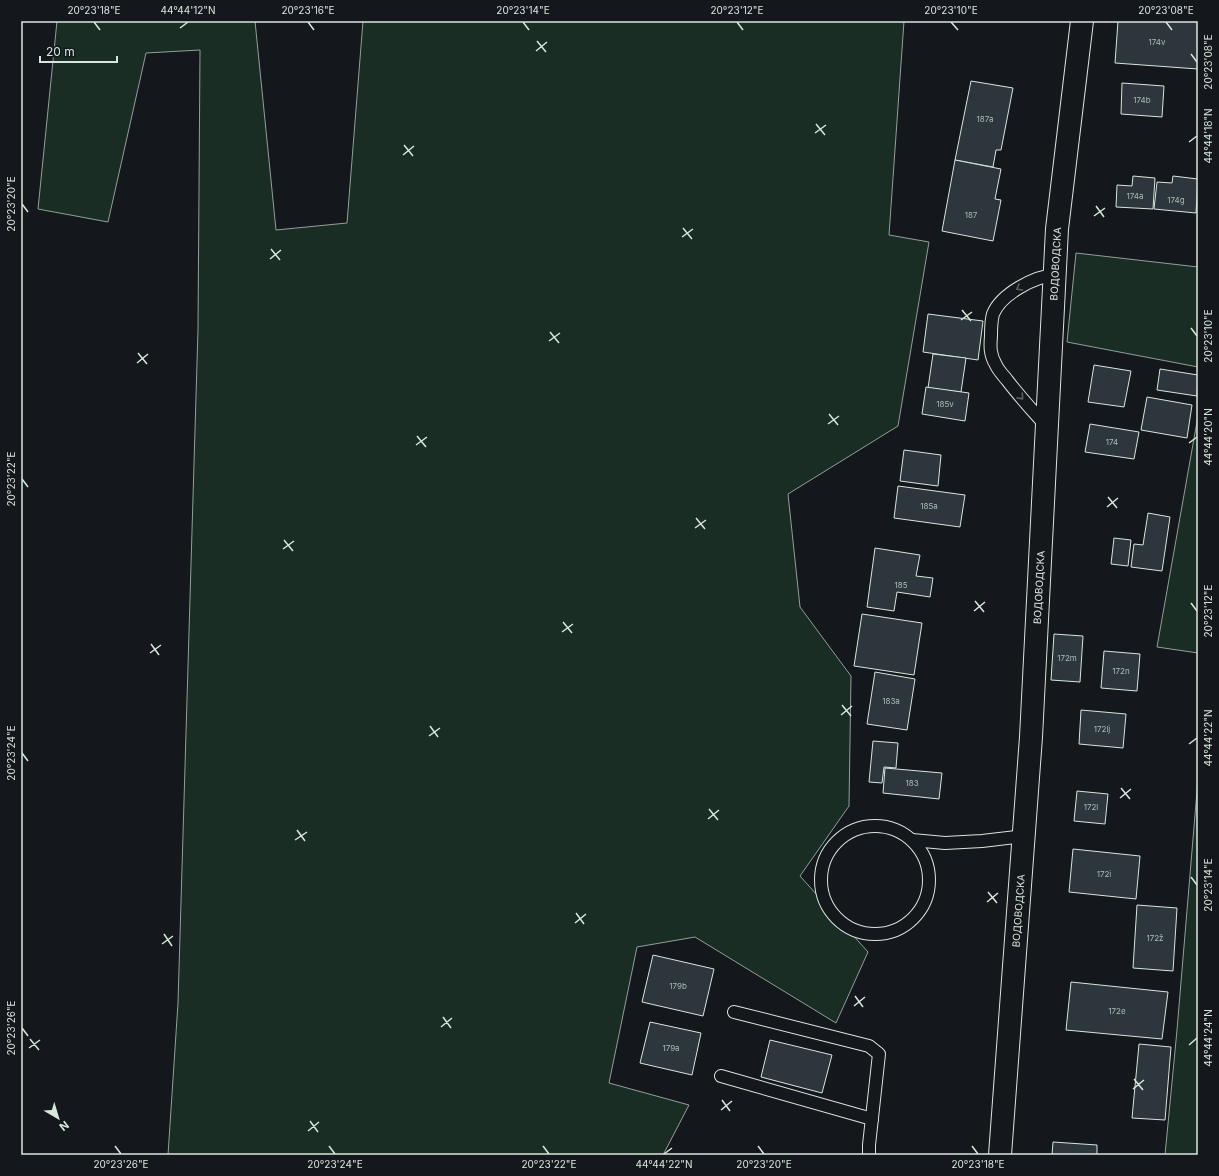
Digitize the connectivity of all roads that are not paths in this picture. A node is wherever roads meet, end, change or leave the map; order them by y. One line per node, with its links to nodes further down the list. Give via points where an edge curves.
1 (1082, 21): 2 (main road, ВОДОВОДСКА, via 1057,229)
2 (1056, 275): 3 (main road, ВОДОВОДСКА); 3 (lane, one-way to 3, via 1034,280 999,303 993,314 990,352 996,366)
3 (1046, 427): 4 (main road, ВОДОВОДСКА)
4 (1024, 836): 5 (lane, via 945,843); 10 (main road, ВОДОВОДСКА)
5 (912, 840): 5 (lane, via 897,830 880,826 863,827 846,833 833,844 824,859 820,876 822,895 830,912 843,925 860,933 878,935 897,930 912,920 924,905 929,887 928,869 922,853)
6 (734, 1012): 8 (lane, via 869,1046 879,1054)
7 (721, 1076): 8 (lane)
8 (872, 1119): 9 (lane)
9 (869, 1155)
10 (1000, 1155)

